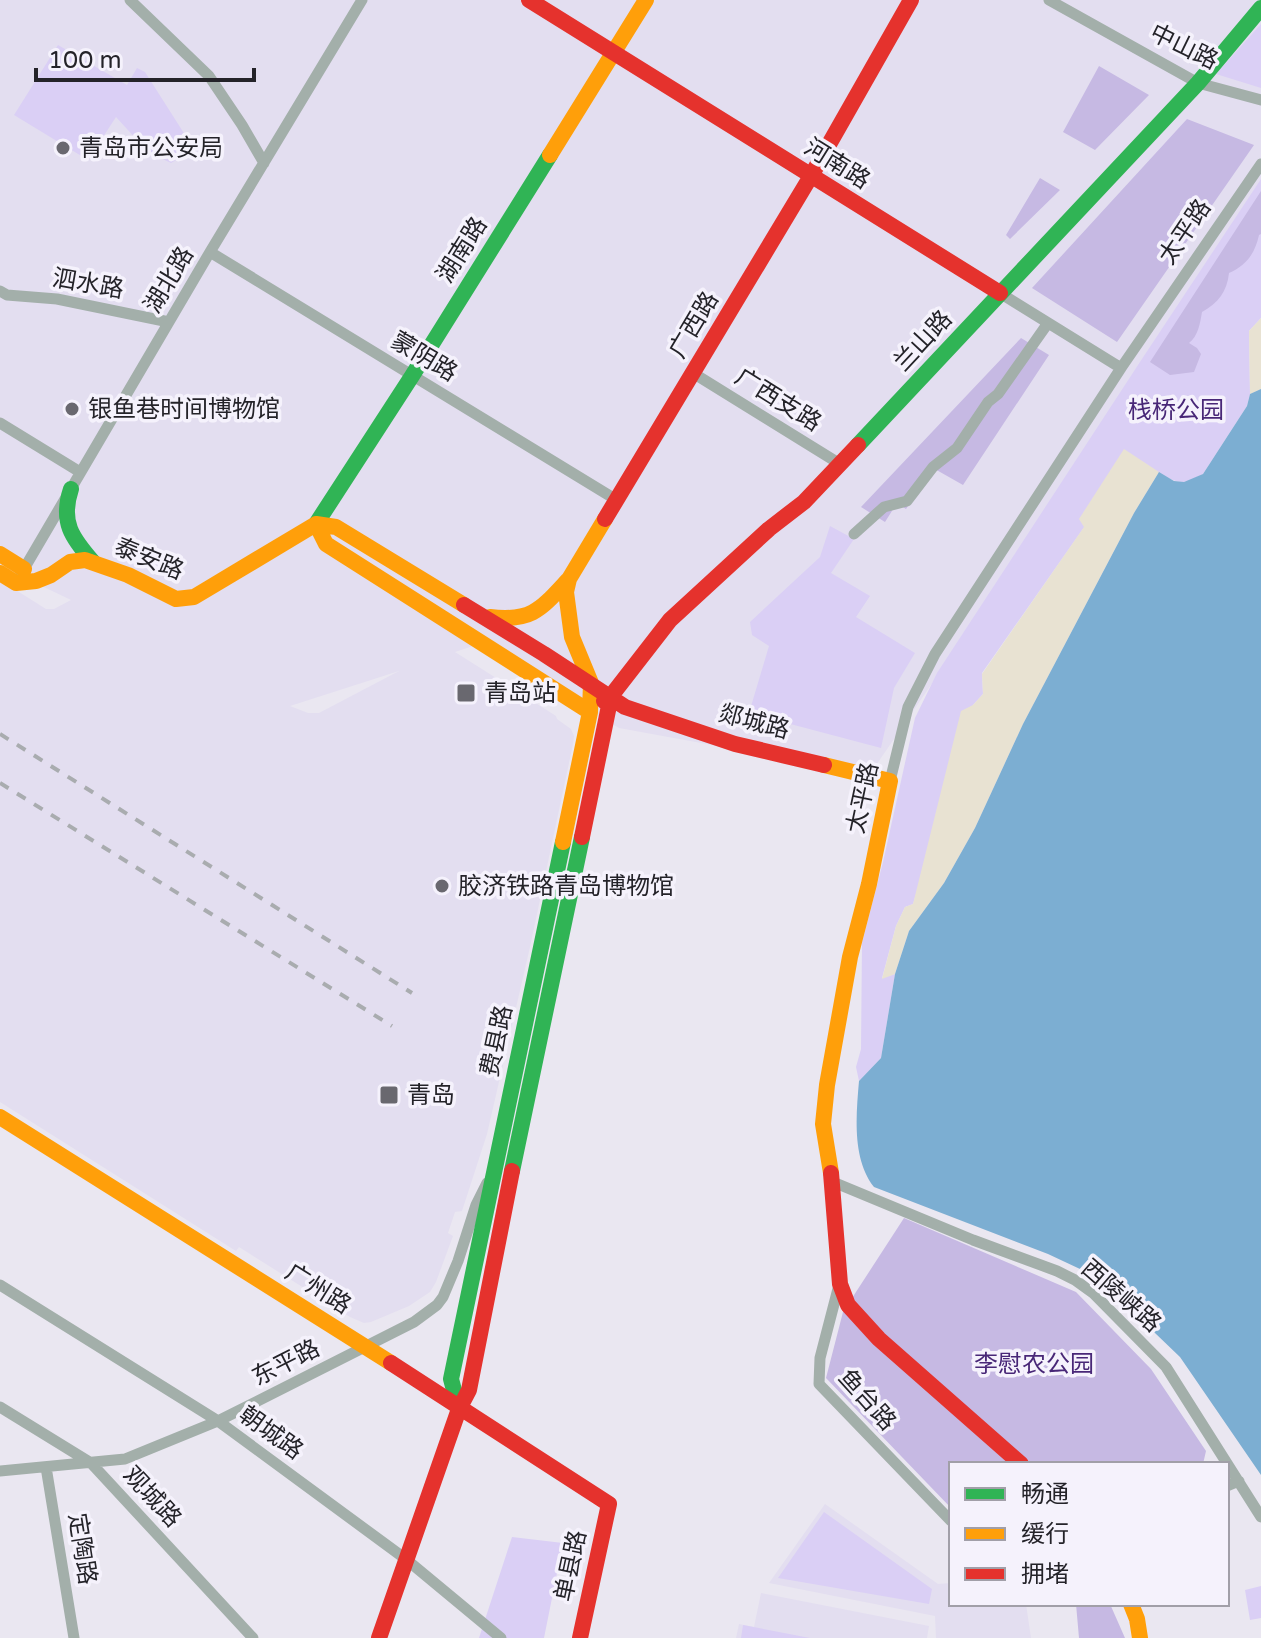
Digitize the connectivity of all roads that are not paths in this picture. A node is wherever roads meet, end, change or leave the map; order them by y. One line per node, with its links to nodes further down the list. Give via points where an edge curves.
1 (130, 0): 11 (street, via 209,76)
2 (362, 0): 11 (street, 湖北路)
3 (529, 0): 8 (main road, 河南路)
4 (646, 0): 8 (main road, 湖南路)
5 (911, 0): 13 (main road, 广西路)
6 (1049, 0): 9 (street, 中山路)
7 (1261, 8): 9 (main road, 兰山路)
8 (613, 52): 13 (main road, 河南路); 21 (main road, 湖南路)
9 (1198, 83): 10 (street, 中山路); 16 (main road, 兰山路)
10 (1261, 100)
11 (264, 163): 14 (street, 湖北路)
12 (1261, 164): 19 (street, 太平路)
13 (811, 176): 16 (main road, 河南路); 20 (main road, 广西路)
14 (210, 252): 17 (street, 湖北路); 21 (street, 蒙阴路)
15 (0, 291): 17 (street, 泗水路)
16 (1000, 293): 18 (street, 河南路); 23 (main road, 兰山路)
17 (169, 322): 24 (street, 湖北路)
18 (1048, 323): 19 (street, 河南路); 28 (street, via 957,448 933,467 907,501 884,507)
19 (1121, 368): 38 (street, 太平路, via 935,654 908,707)
20 (693, 373): 23 (street, 广西支路); 26 (main road, 广西路)
21 (412, 376): 26 (street, 蒙阴路); 27 (main road, 湖南路)
22 (0, 423): 24 (street)
23 (840, 464): 36 (main road, 兰山路, via 670,620)
24 (80, 472): 25 (street, 湖北路)
25 (71, 489): 30 (main road, via 65,510 70,531); 32 (street, 湖北路)
26 (615, 499): 33 (main road, 广西路)
27 (316, 524): 30 (main road, 泰安路, via 186,599); 34 (main road, via 336,527); 37 (main road, via 326,544)
28 (854, 534)
29 (0, 554): 32 (main road)
30 (93, 562): 32 (main road, 泰安路, via 70,562 36,581)
31 (0, 573): 32 (main road)
32 (20, 576)
33 (569, 579): 34 (main road, 广西路, via 526,617); 35 (main road, via 572,637)
34 (480, 615): 35 (main road)
35 (591, 683): 36 (main road); 37 (main road, 费县路)
36 (611, 696): 37 (main road); 38 (main road, 郯城路, via 625,707 735,744); 46 (main road, 费县路, via 469,1390)
37 (590, 712): 40 (main road, 费县路)
38 (890, 781): 41 (main road, 太平路, via 827,1085 823,1124)
39 (0, 1117): 44 (main road, 广州路)
40 (496, 1166): 44 (street, 东平路, via 443,1297 414,1322); 46 (main road, 费县路, via 451,1379)
41 (833, 1182): 42 (main road, 太平路); 49 (street, 西陵峡路, via 1075,1280 1166,1367)
42 (840, 1284): 48 (main road, 太平路, via 848,1305 879,1339); 58 (street, 鱼台路, via 820,1358 819,1384)
43 (0, 1285): 47 (street, 朝城路)
44 (366, 1347): 46 (main road, 广州路); 47 (street, 东平路)
45 (0, 1407): 50 (street, 观城路)
46 (459, 1409): 56 (main road, 广州路); 59 (main road, 费县路)
47 (218, 1421): 50 (street, 东平路, via 125,1459); 59 (street, 朝城路)
48 (1019, 1462)
49 (1227, 1462)
50 (91, 1463): 52 (street, 东平路); 62 (street, 观城路)
51 (1229, 1465): 54 (street, 西陵峡路)
52 (46, 1467): 53 (street, 东平路); 61 (street, 定陶路)
53 (0, 1471)
54 (1239, 1481): 55 (street); 57 (street, 西陵峡路)
55 (1229, 1485)
56 (609, 1504): 65 (main road, 单县路)
57 (1261, 1517)
58 (949, 1519)
59 (407, 1560): 63 (main road, 费县路); 64 (street, 朝城路)
60 (1132, 1606): 66 (main road)
61 (74, 1638)
62 (253, 1638)
63 (379, 1638)
64 (501, 1638)
65 (580, 1638)
66 (1140, 1638)

